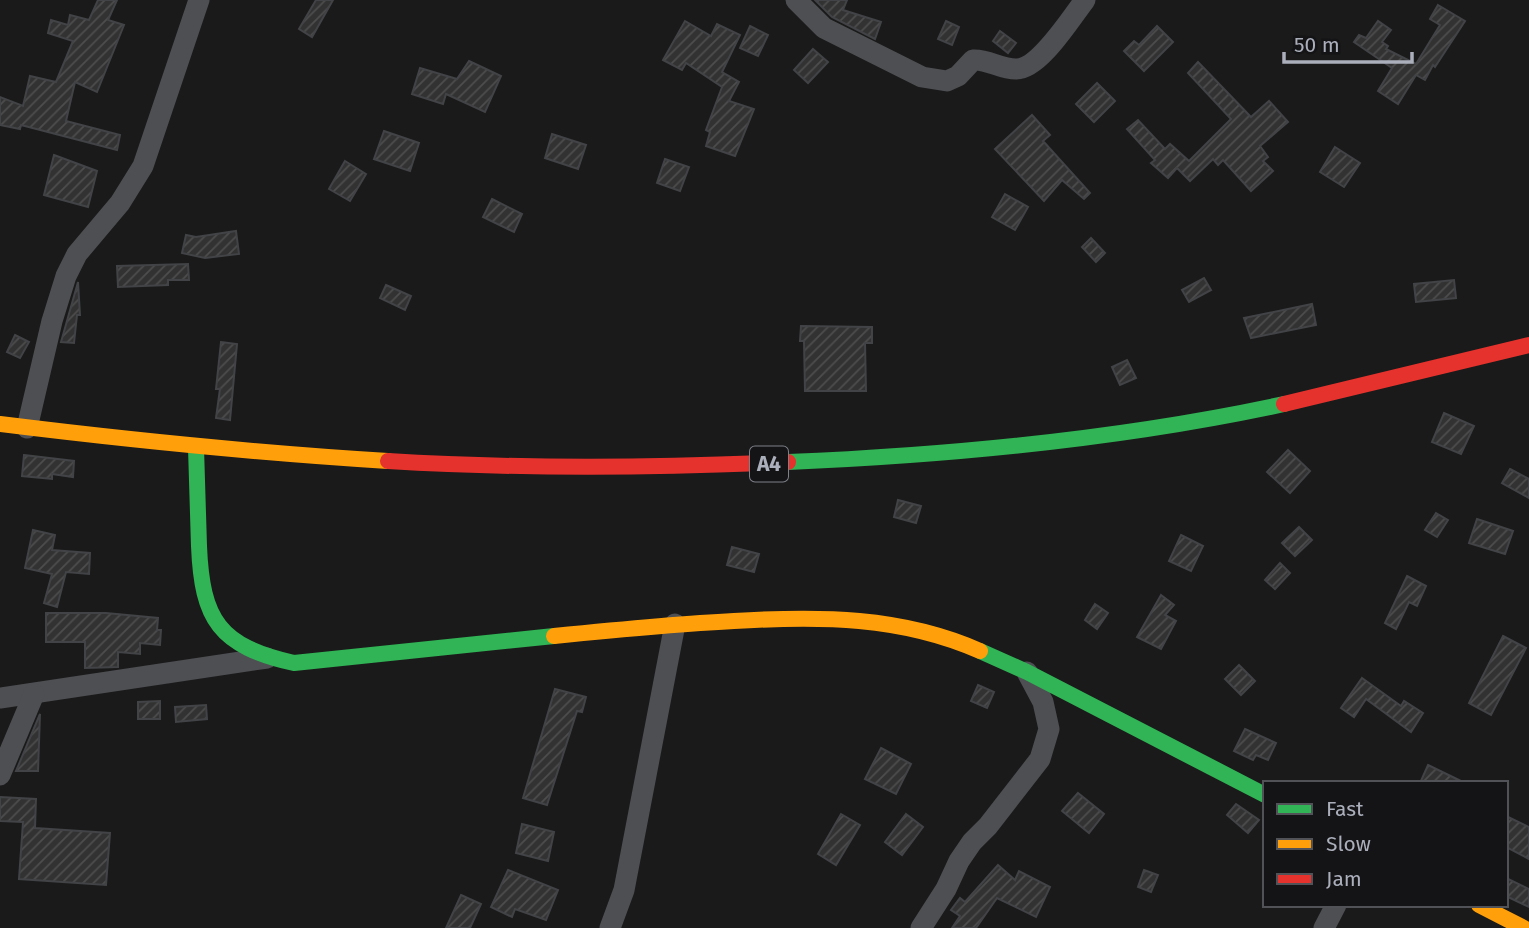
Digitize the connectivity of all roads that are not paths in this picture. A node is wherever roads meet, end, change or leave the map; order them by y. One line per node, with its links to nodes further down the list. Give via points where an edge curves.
1 (199, 0): 6 (street, via 143,166 120,204 77,254 66,276)
2 (796, 0): 3 (street, via 824,28 922,76 947,80 958,76 972,60 1018,70 1030,66)
3 (1085, 0)
4 (1529, 345): 7 (main road, A4, via 1322,396 1130,431 826,462 493,466)
5 (0, 424): 6 (main road, A4)
6 (27, 428): 7 (main road, A4)
7 (196, 448): 9 (main road, via 204,594 224,631)
8 (674, 624): 9 (main road, via 294,663); 10 (main road, via 803,617 866,620 959,642); 17 (street, via 624,890)
9 (267, 658): 11 (street)
10 (1027, 672): 14 (main road); 18 (street, via 1043,702 1049,729 1040,759 959,860 947,889)
11 (34, 694): 12 (street); 13 (street)
12 (0, 698)
13 (0, 775)
14 (1263, 794)
15 (1335, 907): 19 (street)
16 (1483, 907): 20 (main road)
17 (610, 928)
18 (921, 928)
19 (1324, 928)
20 (1524, 928)

